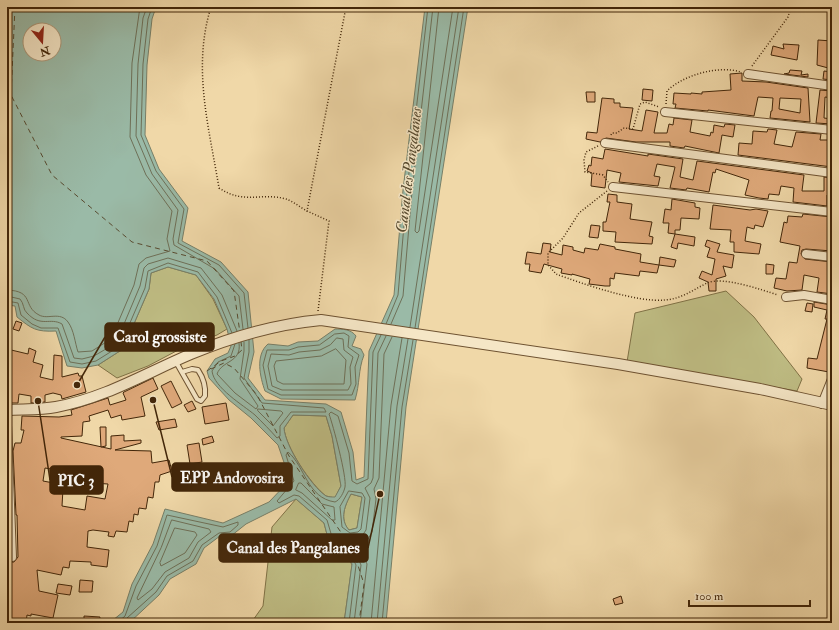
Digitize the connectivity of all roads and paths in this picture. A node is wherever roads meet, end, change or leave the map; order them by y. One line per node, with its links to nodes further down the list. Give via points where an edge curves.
1 (211, 7): 10 (path, via 206,23 202,84 219,188 229,195 245,198 286,199)
2 (346, 7): 10 (path)
3 (748, 74): 4 (street)
4 (832, 86)
5 (665, 112): 6 (street)
6 (832, 130)
7 (604, 143): 8 (street)
8 (832, 173)
9 (613, 187): 11 (street)
10 (307, 211): 16 (path, via 329,221 317,310)
11 (832, 212)
12 (806, 254): 13 (street)
13 (832, 257)
14 (786, 296): 15 (street, via 804,295)
15 (832, 300)
16 (321, 320): 17 (street, via 299,322 223,342); 20 (street, via 618,364 760,389)
17 (176, 362): 18 (lane); 21 (street, via 113,391 80,401 55,408)
18 (182, 372): 18 (lane, via 197,399 202,401 206,389 204,379 198,370)
19 (832, 379): 20 (street)
20 (827, 405)
21 (7, 410)
22 (7, 425): 23 (street, via 12,557)
23 (7, 557)

